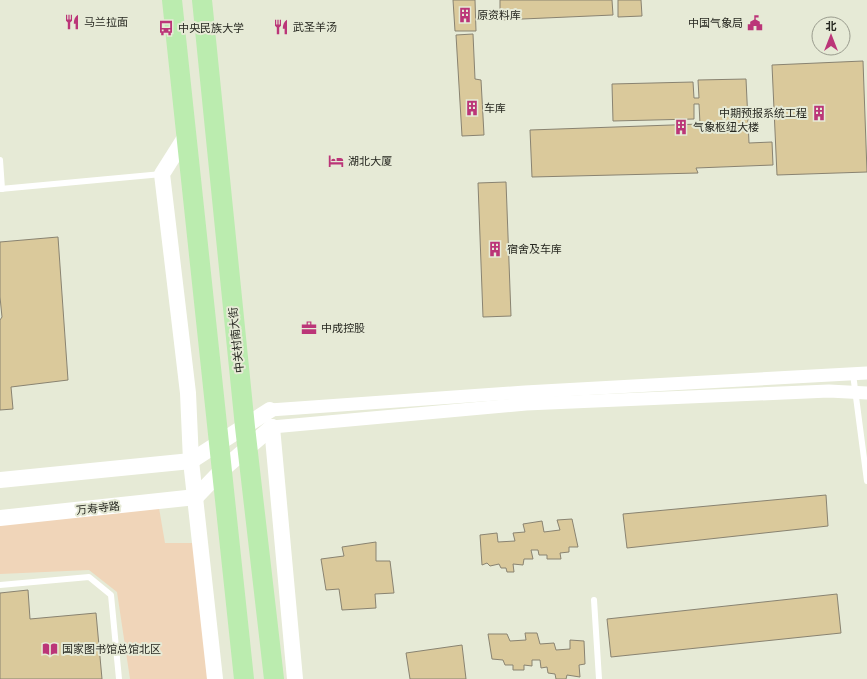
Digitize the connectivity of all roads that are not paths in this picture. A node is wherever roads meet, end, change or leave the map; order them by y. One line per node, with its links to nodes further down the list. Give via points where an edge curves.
1 (172, 0): 3 (main road)
2 (202, 0): 11 (main road, 中关村南大街)
3 (186, 136): 5 (street); 13 (main road)
4 (0, 160): 6 (lane)
5 (162, 174): 6 (lane); 15 (street, via 188,393)
6 (1, 189)
7 (867, 373): 8 (street)
8 (853, 374): 9 (lane); 10 (street, via 525,392)
9 (861, 393): 12 (street, via 829,391 526,404); 18 (lane)
10 (270, 410): 11 (street)
11 (245, 427): 13 (street); 14 (main road, 中关村南大街)
12 (272, 427): 14 (street); 27 (street)
13 (218, 443): 15 (street); 16 (main road)
14 (248, 448): 16 (street); 26 (main road, 中关村南大街)
15 (191, 461): 17 (street); 19 (street)
16 (222, 470): 19 (street); 25 (main road)
17 (0, 480)
18 (867, 481)
19 (196, 497): 20 (street, 万寿寺路); 24 (street)
20 (0, 518)
21 (0, 585): 23 (lane, via 89,576 110,595)
22 (594, 600): 28 (lane)
23 (119, 679)
24 (215, 679)
25 (244, 679)
26 (274, 679)
27 (295, 679)
28 (599, 679)

